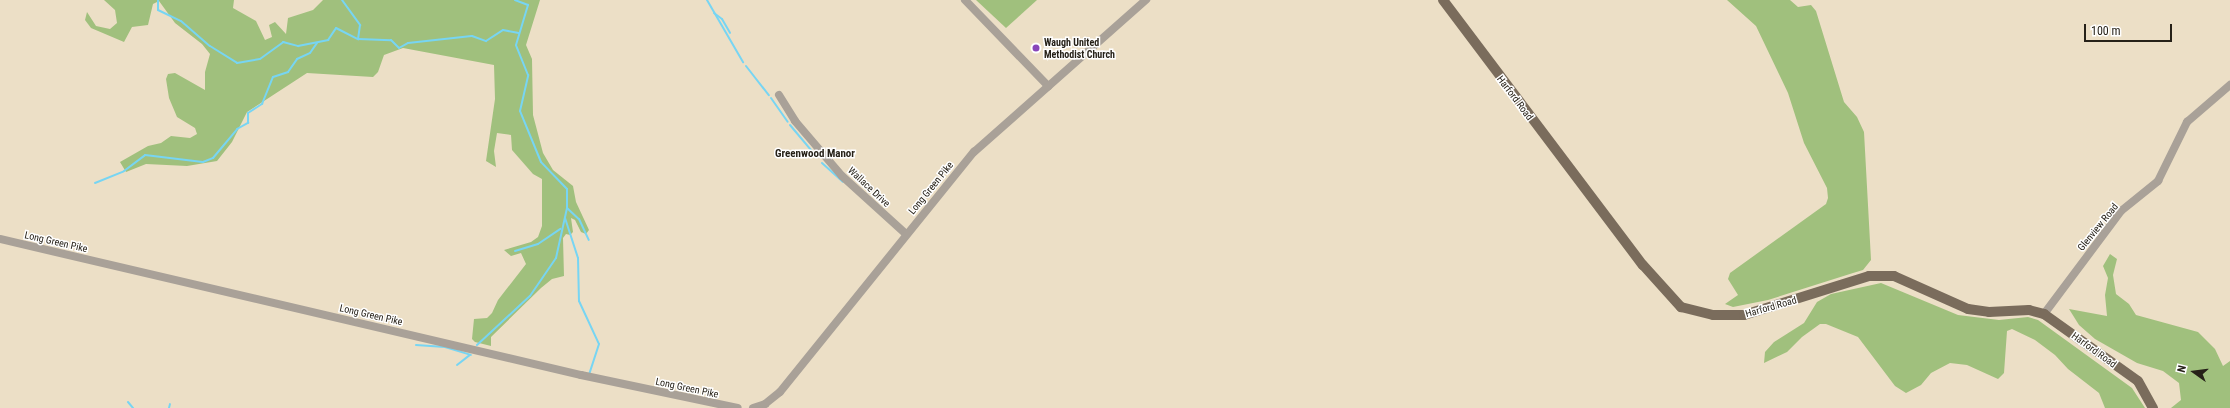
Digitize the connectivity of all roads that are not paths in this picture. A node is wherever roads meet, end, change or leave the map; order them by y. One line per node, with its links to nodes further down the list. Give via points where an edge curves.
1 (965, 0): 5 (street)
2 (1146, 0): 5 (street, Long Green Pike)
3 (1442, 0): 9 (main road, Harford Road, via 1639,260 1667,295 1681,307 1713,315 1744,315 1882,274 1903,279 1968,309 1994,312 2024,310)
4 (2230, 85): 9 (street, Glenview Road, via 2188,122 2158,181 2121,211)
5 (1048, 86): 7 (street, Long Green Pike, via 974,152)
6 (778, 94): 7 (street, Wallace Drive, via 795,121 842,176)
7 (906, 234): 11 (street, Long Green Pike, via 780,392 765,404)
8 (0, 239): 10 (street, Long Green Pike, via 581,375)
9 (2044, 314): 12 (main road, Harford Road, via 2138,381)
10 (738, 408)
11 (754, 408)
12 (2153, 408)

